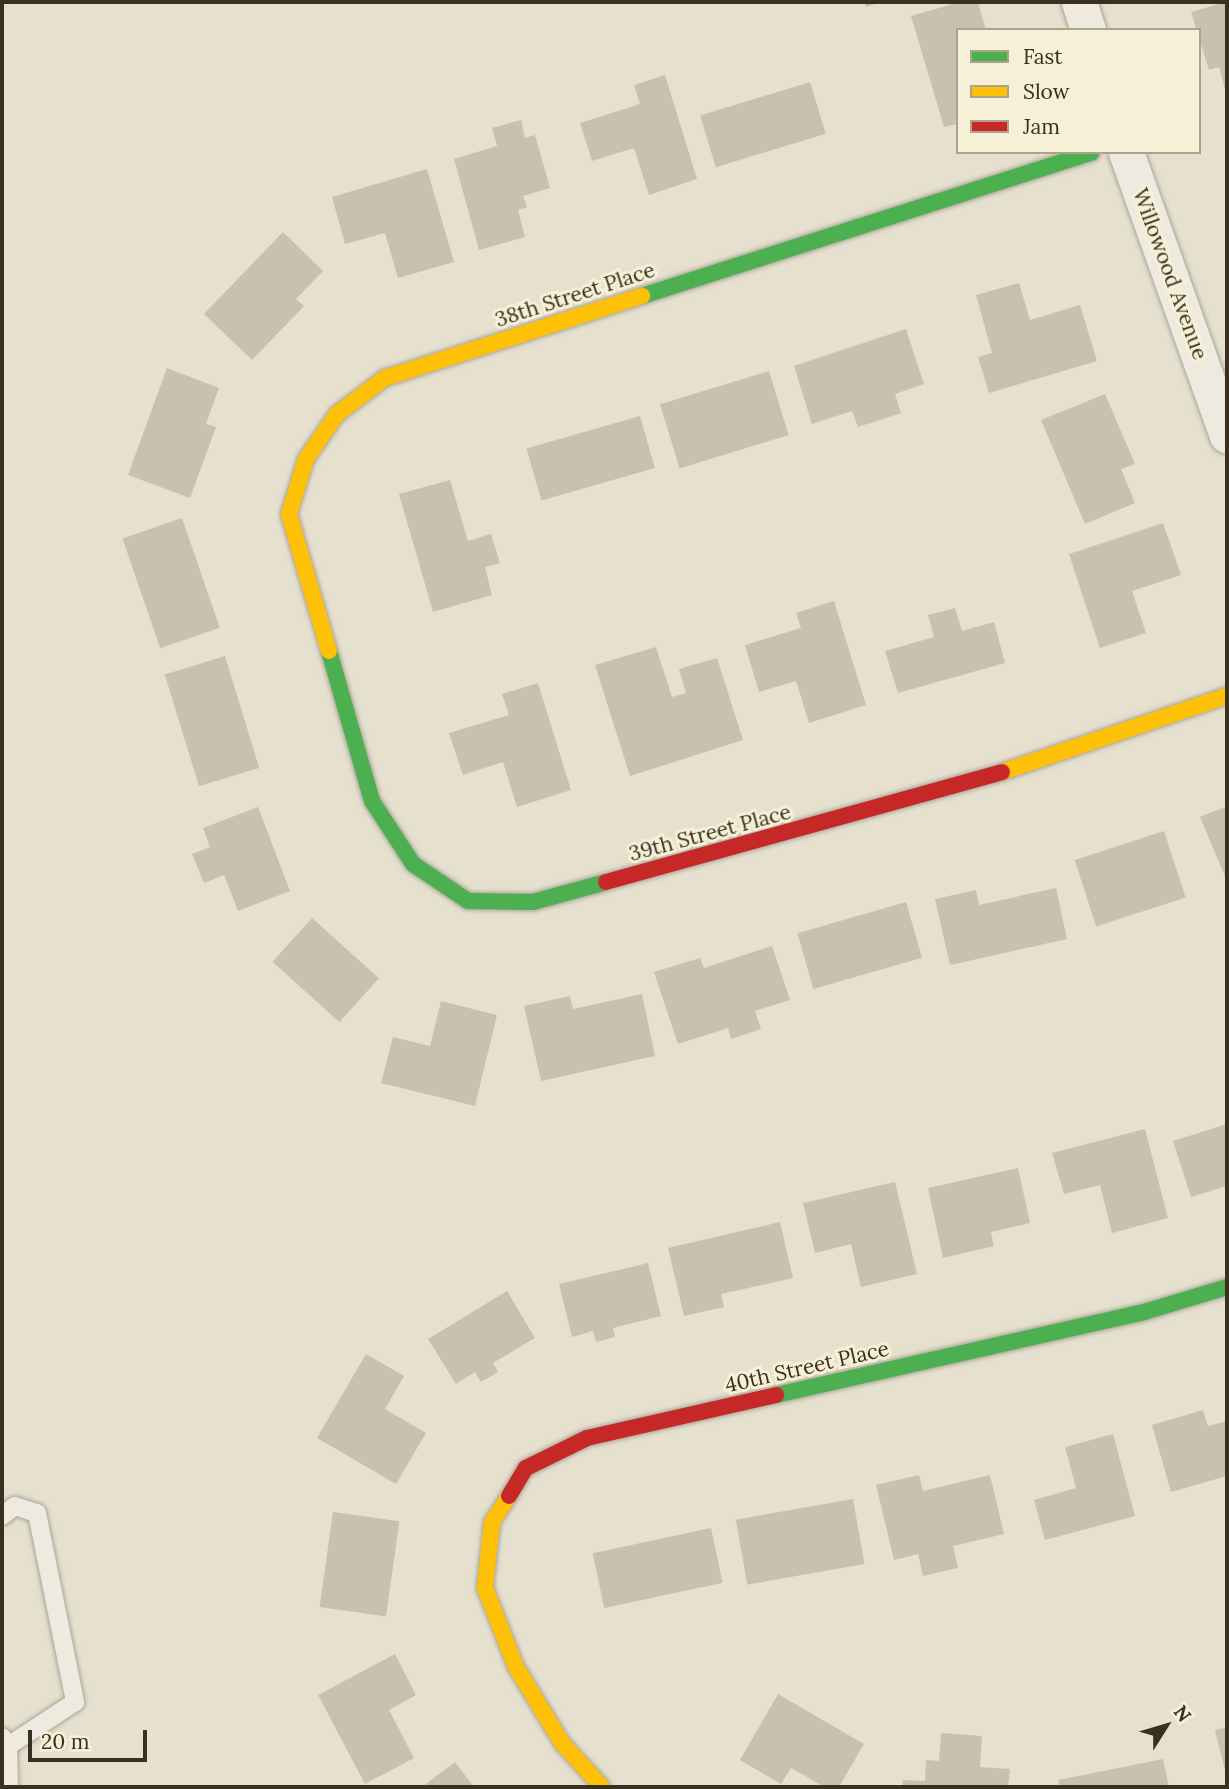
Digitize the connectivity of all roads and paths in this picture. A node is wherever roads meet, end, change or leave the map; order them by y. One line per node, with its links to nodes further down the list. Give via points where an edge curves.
1 (1079, 2): 2 (street)
2 (1087, 28)
3 (1086, 154): 6 (street, 38th Street Place, via 385,378 337,414 306,459 289,514)
4 (1127, 154): 5 (street, Willowood Avenue)
5 (1227, 436)
6 (332, 666): 7 (street, 39th Street Place, via 372,801 413,864 468,901 533,902 919,798 1128,734)
7 (1227, 696)
8 (1227, 1287): 12 (street, 40th Street Place, via 1144,1312 587,1438 526,1468 492,1522 485,1588 516,1667 562,1743)
9 (2, 1516): 10 (lane, via 15,1506 37,1513 75,1702)
10 (5, 1742): 11 (lane)
11 (9, 1787)
12 (602, 1787)

